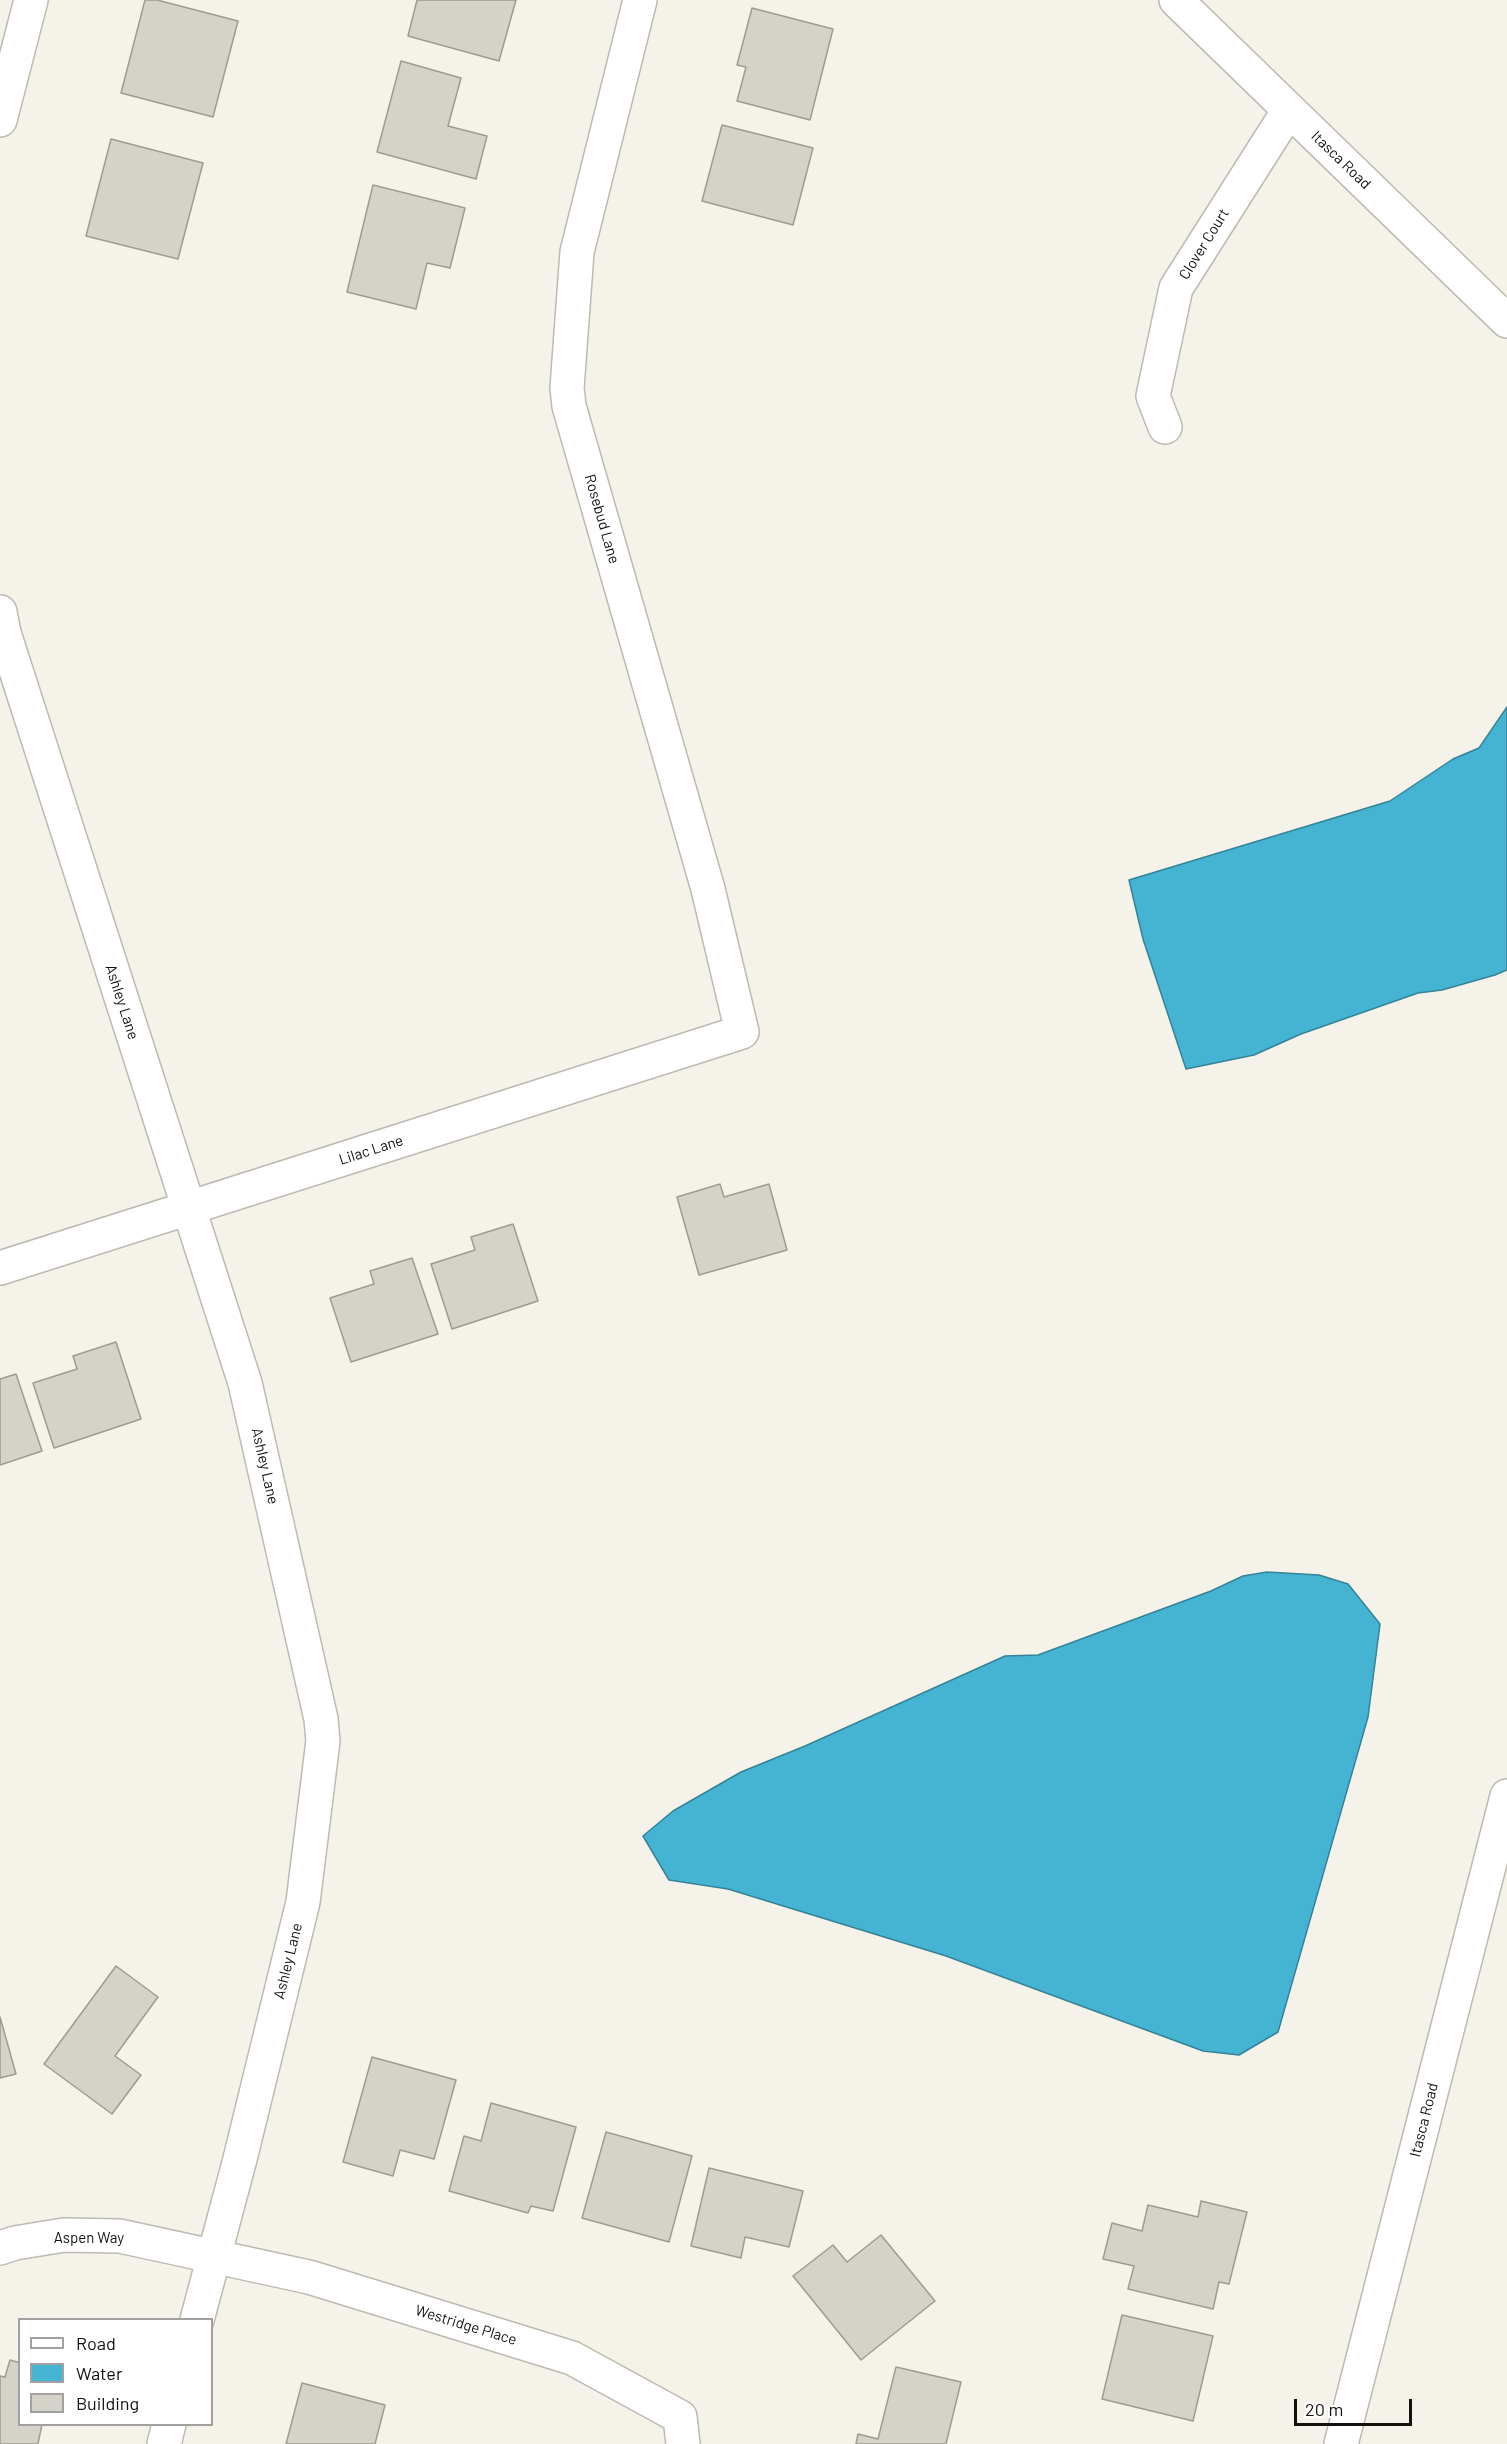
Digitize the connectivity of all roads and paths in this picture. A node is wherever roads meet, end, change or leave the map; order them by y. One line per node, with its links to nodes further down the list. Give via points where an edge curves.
1 (31, 0): 5 (street)
2 (640, 0): 9 (street, Rosebud Lane, via 577,252 567,388 708,889)
3 (1176, 0): 4 (street, Itasca Road)
4 (1289, 110): 6 (street, Itasca Road); 7 (street, Clover Court, via 1176,288 1153,396)
5 (0, 120)
6 (1507, 321)
7 (1165, 428)
8 (1, 626): 10 (street, Ashley Lane)
9 (742, 1032): 10 (street, Lilac Lane)
10 (188, 1208): 11 (street, Lilac Lane); 14 (street, Ashley Lane, via 245,1383 323,1741 303,1902)
11 (0, 1268)
12 (1507, 1796): 19 (street, Itasca Road)
13 (0, 2248): 14 (street, Aspen Way, via 64,2235 120,2236)
14 (214, 2256): 15 (street, Ashley Lane); 18 (street, Westridge Place, via 309,2277 572,2358 680,2417)
15 (197, 2318)
16 (168, 2426): 17 (street)
17 (164, 2444)
18 (683, 2444)
19 (1341, 2444)

